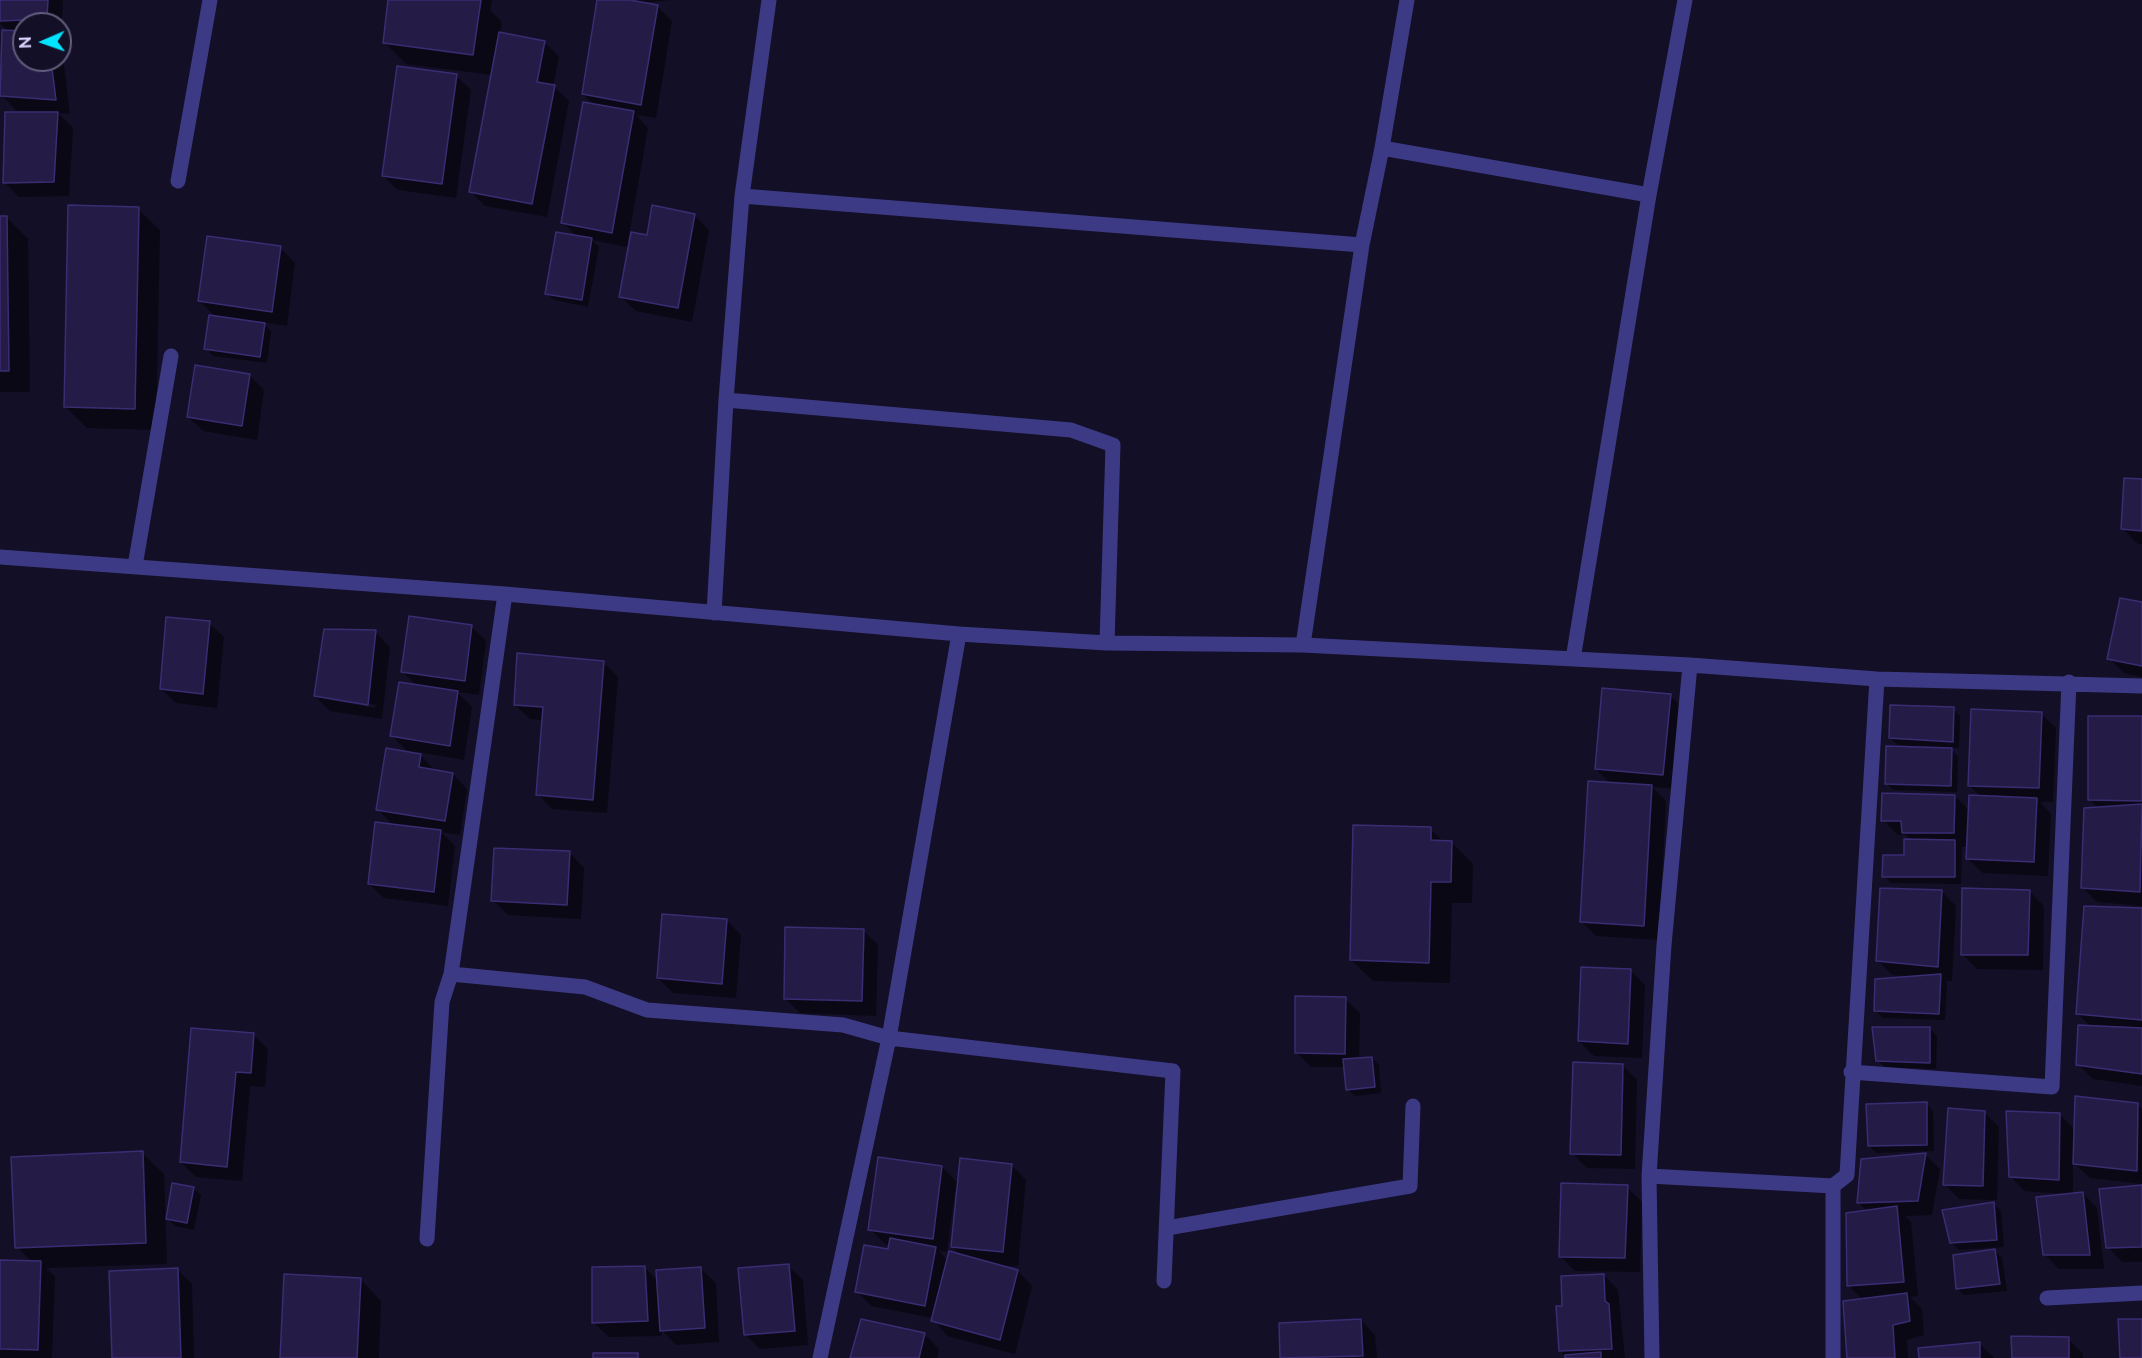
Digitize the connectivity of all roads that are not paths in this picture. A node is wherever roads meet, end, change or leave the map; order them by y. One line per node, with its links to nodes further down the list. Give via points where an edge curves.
1 (210, 0): 6 (street)
2 (769, 0): 8 (street)
3 (1407, 0): 5 (street)
4 (1685, 0): 7 (street)
5 (1382, 148): 7 (street); 9 (street)
6 (178, 181)
7 (1649, 195): 19 (street)
8 (742, 196): 9 (street); 11 (street)
9 (1362, 245): 18 (street)
10 (171, 356): 13 (street)
11 (726, 400): 15 (street); 17 (street, via 1071,430 1113,445)
12 (0, 556): 13 (street)
13 (135, 566): 14 (street)
14 (505, 594): 15 (street); 24 (street)
15 (714, 614): 16 (street)
16 (959, 634): 17 (street); 25 (street)
17 (1107, 643): 18 (street)
18 (1303, 645): 19 (street)
19 (1573, 659): 20 (street)
20 (1690, 665): 21 (street); 28 (street, via 1664,945)
21 (1877, 678): 22 (street); 26 (street)
22 (2069, 682): 23 (street); 26 (street, via 2052,1087)
23 (2142, 686)
24 (451, 974): 25 (street, via 585,987 646,1010 843,1025); 31 (street, via 442,1002)
25 (889, 1038): 30 (street, via 1173,1071); 35 (street)
26 (1851, 1072): 29 (street, via 1847,1175)
27 (1413, 1106): 30 (street, via 1410,1186)
28 (1649, 1176): 29 (street); 36 (street)
29 (1833, 1186): 37 (street)
30 (1167, 1228): 32 (street)
31 (427, 1239)
32 (1164, 1281)
33 (2142, 1293): 34 (street)
34 (2047, 1298)
35 (820, 1358)
36 (1652, 1358)
37 (1833, 1358)

